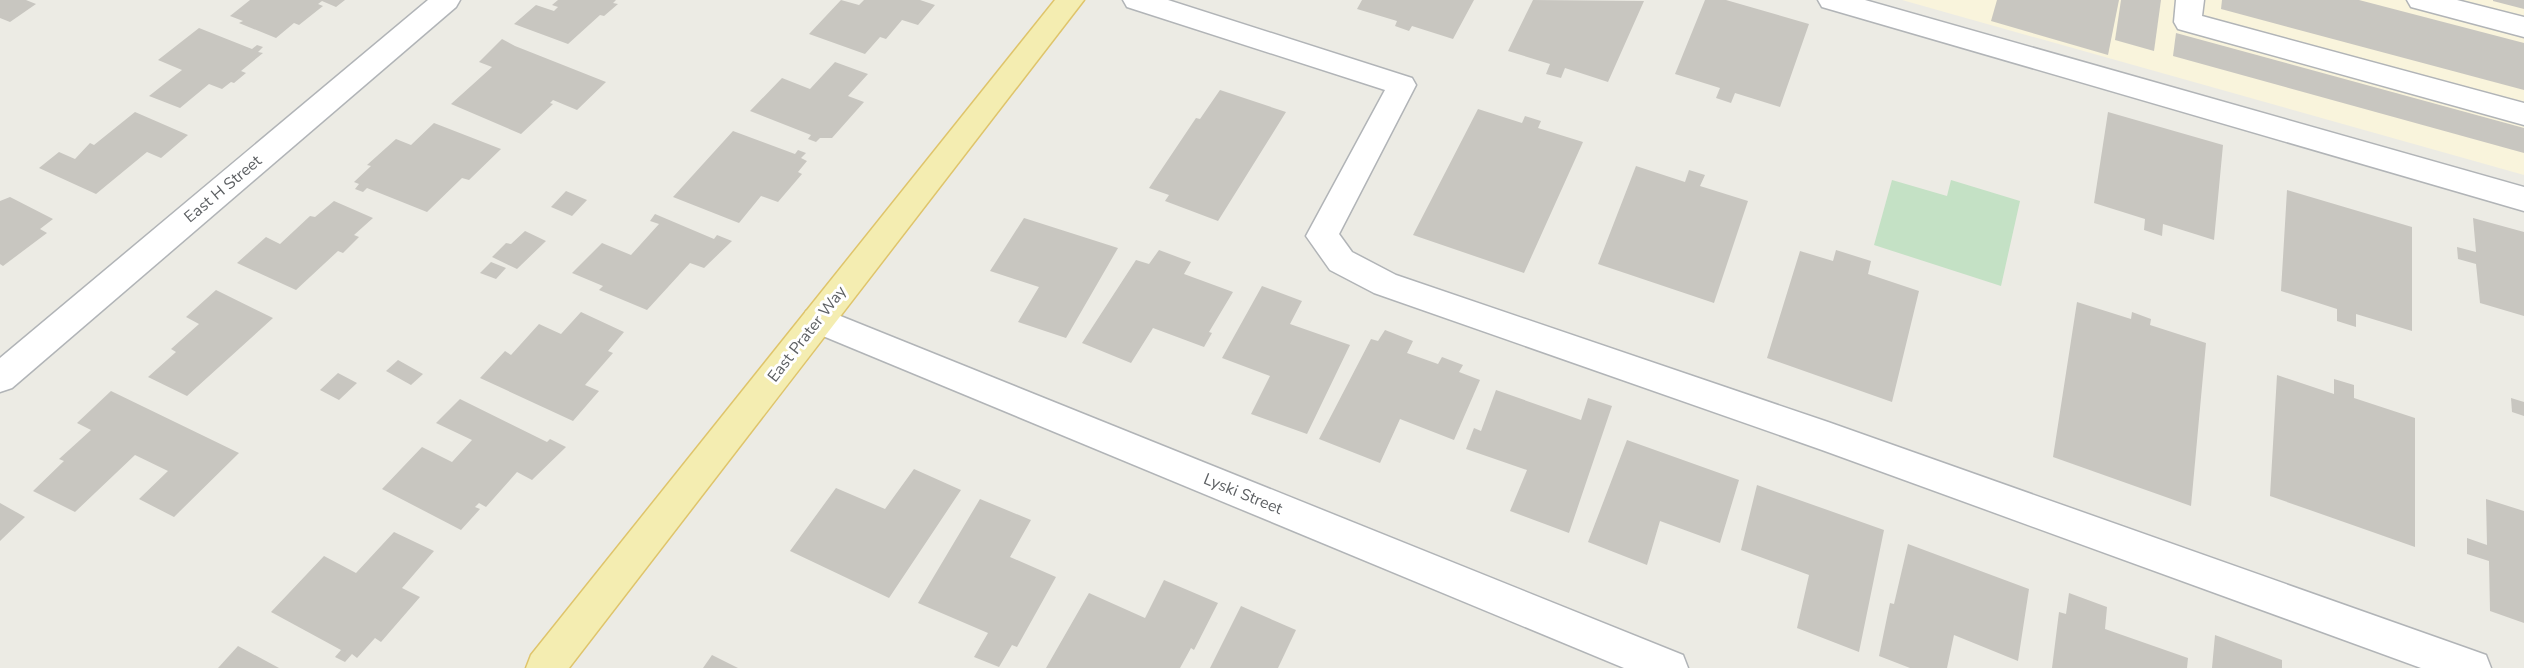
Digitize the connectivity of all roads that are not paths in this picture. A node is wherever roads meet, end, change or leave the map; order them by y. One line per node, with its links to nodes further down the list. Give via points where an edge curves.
1 (446, 0): 11 (street, East H Street)
2 (1070, 0): 10 (main road, East Prater Way)
3 (1137, 0): 14 (street, via 1402,85 1322,236 1341,261 1385,284 1839,441)
4 (1832, 0): 9 (street)
5 (2190, 0): 8 (street, via 2188,22)
6 (2421, 0): 7 (street)
7 (2524, 27)
8 (2524, 114)
9 (2524, 199)
10 (818, 320): 12 (main road, East Prater Way); 13 (street, Lyski Street)
11 (0, 378)
12 (545, 668)
13 (1669, 668)
14 (2472, 668)

